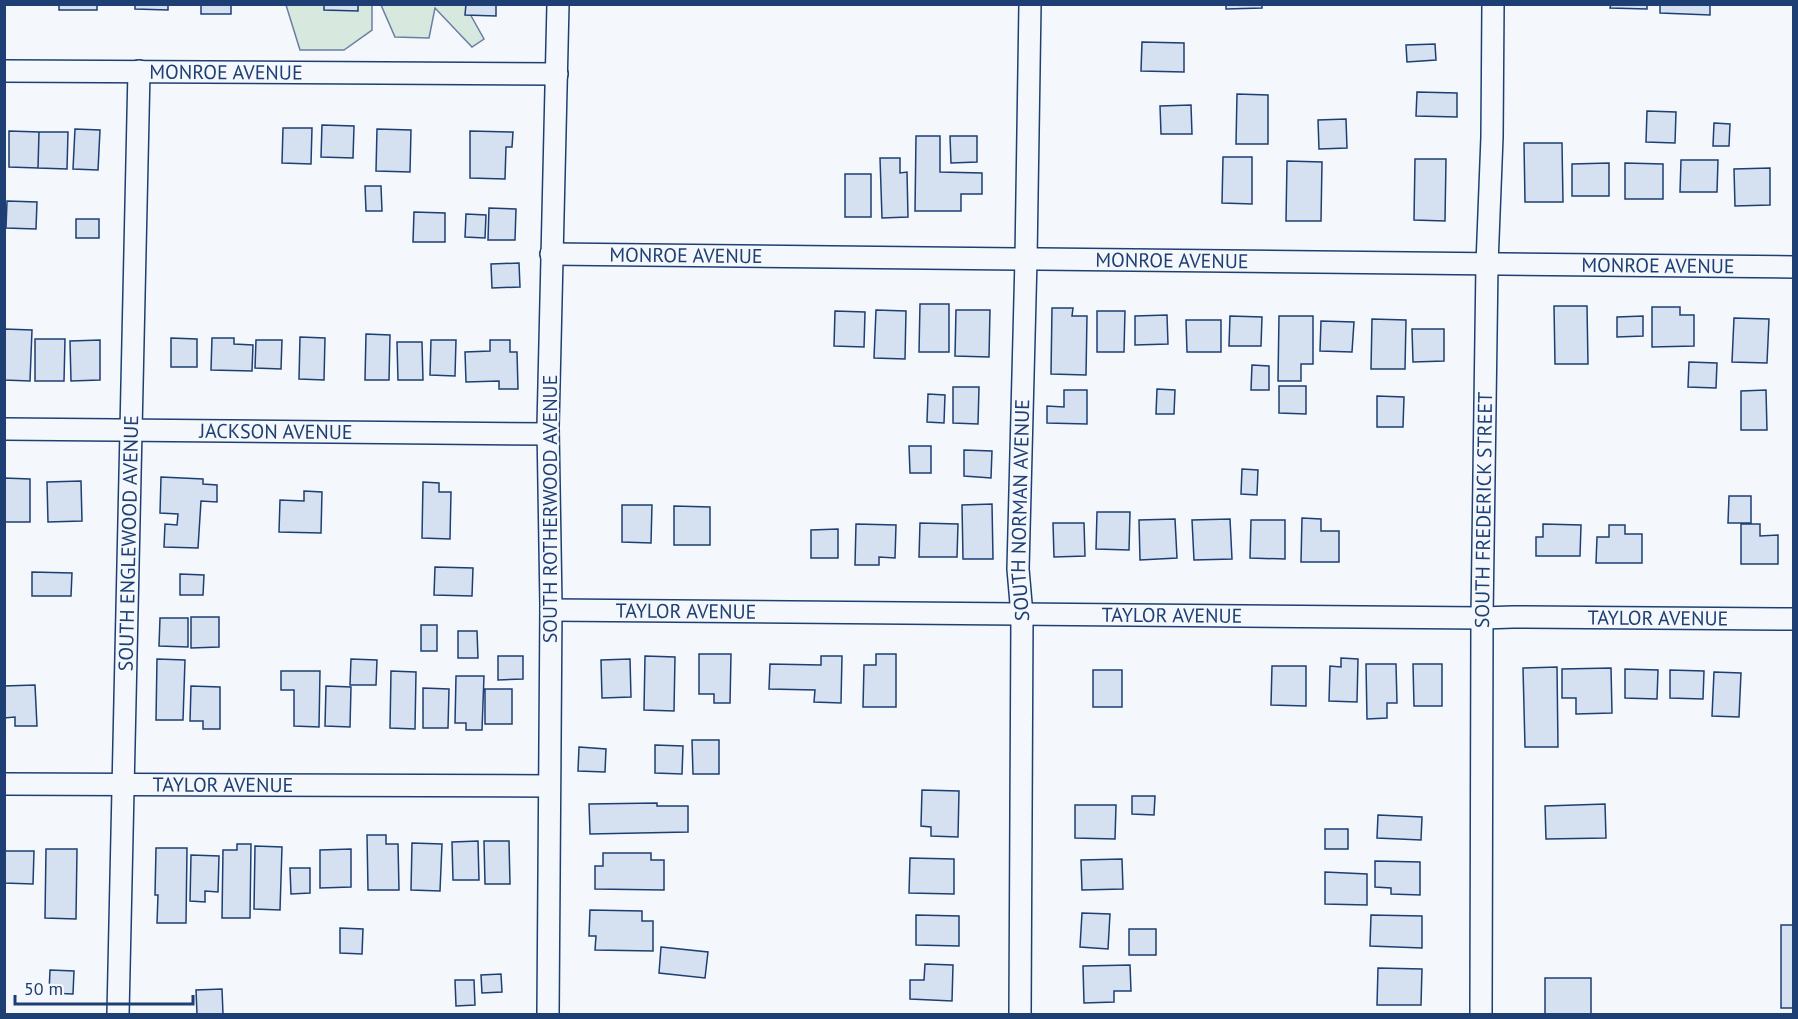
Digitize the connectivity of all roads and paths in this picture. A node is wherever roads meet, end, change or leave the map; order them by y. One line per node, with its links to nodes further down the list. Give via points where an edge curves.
1 (558, 4): 6 (street, SOUTH ROTHERWOOD AVENUE)
2 (1030, 4): 8 (street, SOUTH NORMAN AVENUE)
3 (1493, 4): 9 (street, SOUTH FREDERICK STREET)
4 (4, 71): 5 (street, MONROE AVENUE)
5 (139, 71): 6 (street, MONROE AVENUE); 12 (street, SOUTH ENGLEWOOD AVENUE)
6 (557, 74): 7 (street, SOUTH ROTHERWOOD AVENUE)
7 (551, 254): 8 (street, MONROE AVENUE); 13 (street, SOUTH ROTHERWOOD AVENUE)
8 (1026, 259): 9 (street, MONROE AVENUE); 15 (street, SOUTH NORMAN AVENUE, via 1018,569)
9 (1487, 264): 10 (street, MONROE AVENUE); 16 (street, SOUTH FREDERICK STREET)
10 (1794, 267)
11 (4, 429): 12 (street, JACKSON AVENUE)
12 (132, 429): 13 (street, JACKSON AVENUE); 19 (street, SOUTH ENGLEWOOD AVENUE)
13 (548, 434): 14 (street, SOUTH ROTHERWOOD AVENUE)
14 (551, 610): 15 (street, TAYLOR AVENUE); 20 (street, SOUTH ROTHERWOOD AVENUE)
15 (1022, 615): 16 (street, TAYLOR AVENUE); 23 (street, SOUTH NORMAN AVENUE)
16 (1482, 618): 17 (street, TAYLOR AVENUE); 24 (street, SOUTH FREDERICK STREET)
17 (1794, 619)
18 (4, 784): 19 (street, TAYLOR AVENUE)
19 (123, 785): 20 (street, TAYLOR AVENUE); 21 (street, SOUTH ENGLEWOOD AVENUE)
20 (549, 786): 22 (street, SOUTH ROTHERWOOD AVENUE)
21 (118, 1014)
22 (548, 1014)
23 (1020, 1014)
24 (1481, 1014)

